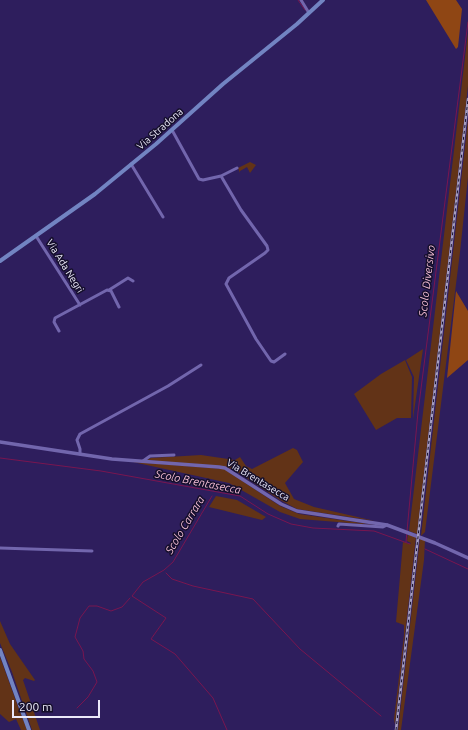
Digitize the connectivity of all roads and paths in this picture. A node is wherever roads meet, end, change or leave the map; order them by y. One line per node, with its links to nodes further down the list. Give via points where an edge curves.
1 (301, 0): 3 (street)
2 (323, 0): 3 (main road, Via Stradona)
3 (309, 13): 4 (main road, Via Stradona)
4 (172, 130): 5 (main road, Via Stradona); 7 (street, via 199,179)
5 (131, 164): 8 (street); 9 (main road, Via Stradona, via 91,197)
6 (237, 168): 7 (street)
7 (221, 176): 16 (street, via 268,248 265,254 226,281 227,286 256,339 272,362)
8 (164, 217)
9 (36, 236): 10 (main road, Via Stradona); 13 (street, Via Ada Negri)
10 (0, 261)
11 (133, 281): 12 (street, Via Ada Negri, via 128,278)
12 (109, 290): 13 (street, Via Ada Negri); 14 (street)
13 (80, 305): 15 (street, Via Ada Negri, via 54,320)
14 (120, 307)
15 (59, 331)
16 (285, 354)
17 (202, 365): 19 (street, via 80,434 77,440)
18 (0, 442): 19 (street, Via Brentasecca)
19 (80, 454): 21 (street, Via Brentasecca)
20 (174, 455): 21 (street, via 150,456)
21 (143, 461): 23 (street, Via Brentasecca, via 225,468 277,502 303,513)
22 (338, 526): 23 (street)
23 (387, 526): 26 (street, Via Brentasecca)
24 (0, 548): 25 (street)
25 (92, 551)
26 (468, 558)
27 (0, 652): 28 (main road)
28 (29, 730)

